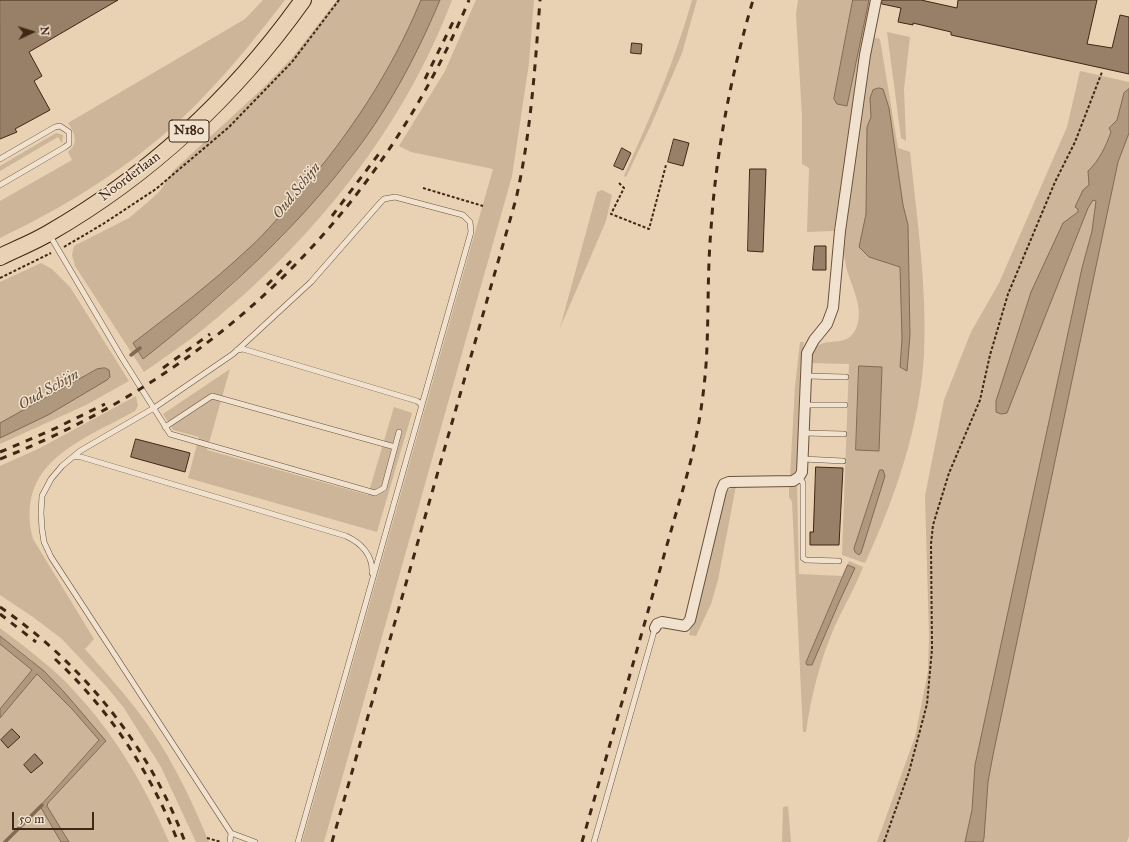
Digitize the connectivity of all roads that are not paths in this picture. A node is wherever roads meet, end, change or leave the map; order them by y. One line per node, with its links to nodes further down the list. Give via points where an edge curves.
1 (303, 0): 5 (main road, Noorderlaan / N180, via 244,75 201,120 152,162)
2 (876, 0): 8 (street, via 865,55 840,231 833,308 827,324 809,347)
3 (0, 159): 4 (lane, via 55,127 60,126 69,132 69,144)
4 (0, 185)
5 (48, 234): 6 (main road, Noorderlaan / N180); 12 (lane)
6 (0, 257)
7 (237, 350): 12 (lane); 13 (lane, via 243,349 418,402); 13 (lane, via 311,282 384,199 395,197 459,214 470,222 471,232)
8 (806, 376): 9 (lane); 10 (street)
9 (846, 377)
10 (805, 405): 11 (lane); 16 (street)
11 (845, 405)
12 (154, 408): 14 (lane); 19 (lane)
13 (421, 408): 24 (lane)
14 (165, 427): 18 (lane, via 212,396); 18 (lane, via 170,434 375,493 384,488)
15 (399, 432): 18 (lane)
16 (804, 433): 17 (lane); 20 (street)
17 (844, 434)
18 (395, 447)
19 (73, 457): 24 (lane, via 346,536 365,549 373,571); 26 (lane, via 51,479 42,496 44,542)
20 (803, 459): 21 (lane); 22 (street)
21 (843, 460)
22 (799, 477): 23 (lane, via 803,484 803,558); 25 (street, via 788,482 724,484 690,620 688,624 681,626 662,622)
23 (840, 561)
24 (372, 582): 29 (lane)
25 (655, 628): 30 (lane)
26 (231, 833): 27 (lane); 28 (lane)
27 (230, 842)
28 (255, 842)
29 (298, 842)
30 (594, 842)

